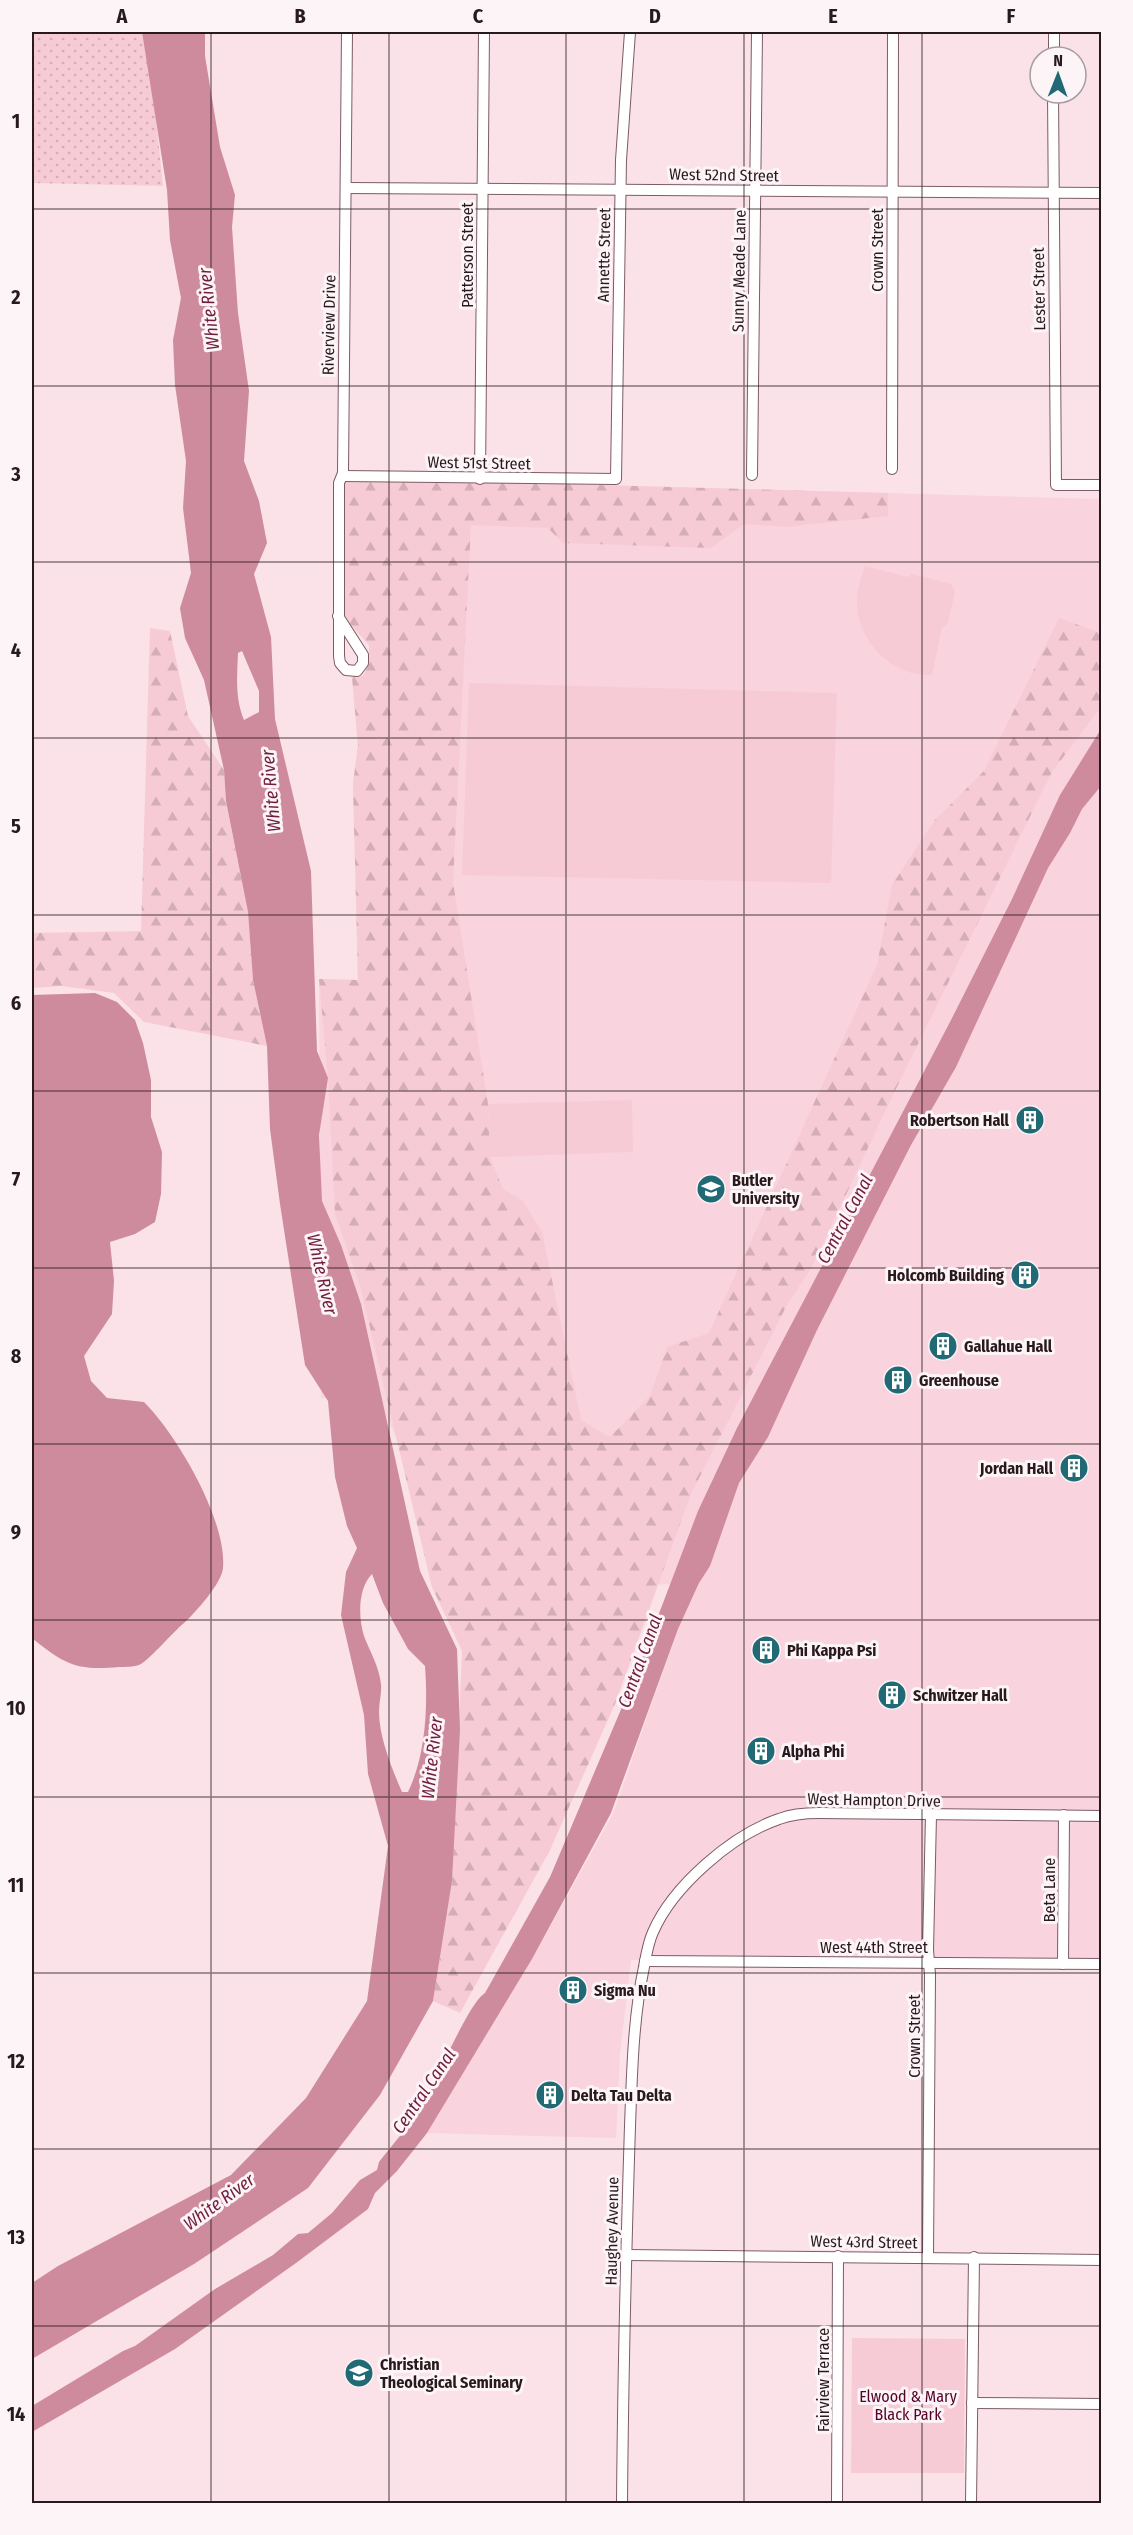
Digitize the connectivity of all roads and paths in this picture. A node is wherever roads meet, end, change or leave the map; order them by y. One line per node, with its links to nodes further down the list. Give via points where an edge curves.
1 (347, 32): 7 (street, Riverview Drive)
2 (484, 32): 8 (street, Patterson Street)
3 (630, 32): 9 (street, Annette Street)
4 (757, 32): 10 (street, Sunny Meade Lane)
5 (893, 32): 11 (street, Crown Street)
6 (1053, 105): 12 (street, Lester Street)
7 (346, 188): 8 (street, West 52nd Street); 16 (street, Riverview Drive)
8 (482, 189): 9 (street, West 52nd Street); 17 (street, Patterson Street)
9 (620, 189): 10 (street, West 52nd Street); 18 (street, Annette Street)
10 (755, 190): 11 (street, West 52nd Street); 15 (street, Sunny Meade Lane)
11 (892, 191): 12 (street, West 52nd Street); 14 (street, Crown Street)
12 (1053, 193): 13 (street, West 52nd Street); 19 (street, Lester Street, via 1056,485)
13 (1101, 193)
14 (892, 469)
15 (752, 475)
16 (343, 476): 17 (street, West 51st Street); 20 (street, Riverview Drive, via 339,483)
17 (480, 479): 18 (street, West 51st Street)
18 (616, 479)
19 (1101, 485)
20 (338, 616)
21 (931, 1815): 22 (street, West Hampton Drive); 24 (street, West Hampton Drive, via 800,1814 761,1826 740,1838 683,1886 652,1933); 25 (street, Crown Street)
22 (1064, 1815): 23 (street, West Hampton Drive); 26 (street, Beta Lane)
23 (1101, 1816)
24 (645, 1961): 25 (street, West 44th Street); 28 (street, Haughey Avenue, via 631,2097)
25 (929, 1962): 26 (street, West 44th Street); 30 (street, Crown Street)
26 (1063, 1964): 27 (street, West 44th Street)
27 (1101, 1964)
28 (627, 2255): 29 (street, West 43rd Street); 35 (street, Haughey Avenue)
29 (838, 2256): 30 (street, West 43rd Street); 36 (street, Fairview Terrace)
30 (928, 2257): 31 (street, West 43rd Street)
31 (974, 2257): 32 (street, West 43rd Street); 33 (street)
32 (1101, 2260)
33 (972, 2403): 34 (street); 37 (street)
34 (1101, 2404)
35 (622, 2504)
36 (837, 2504)
37 (971, 2504)

